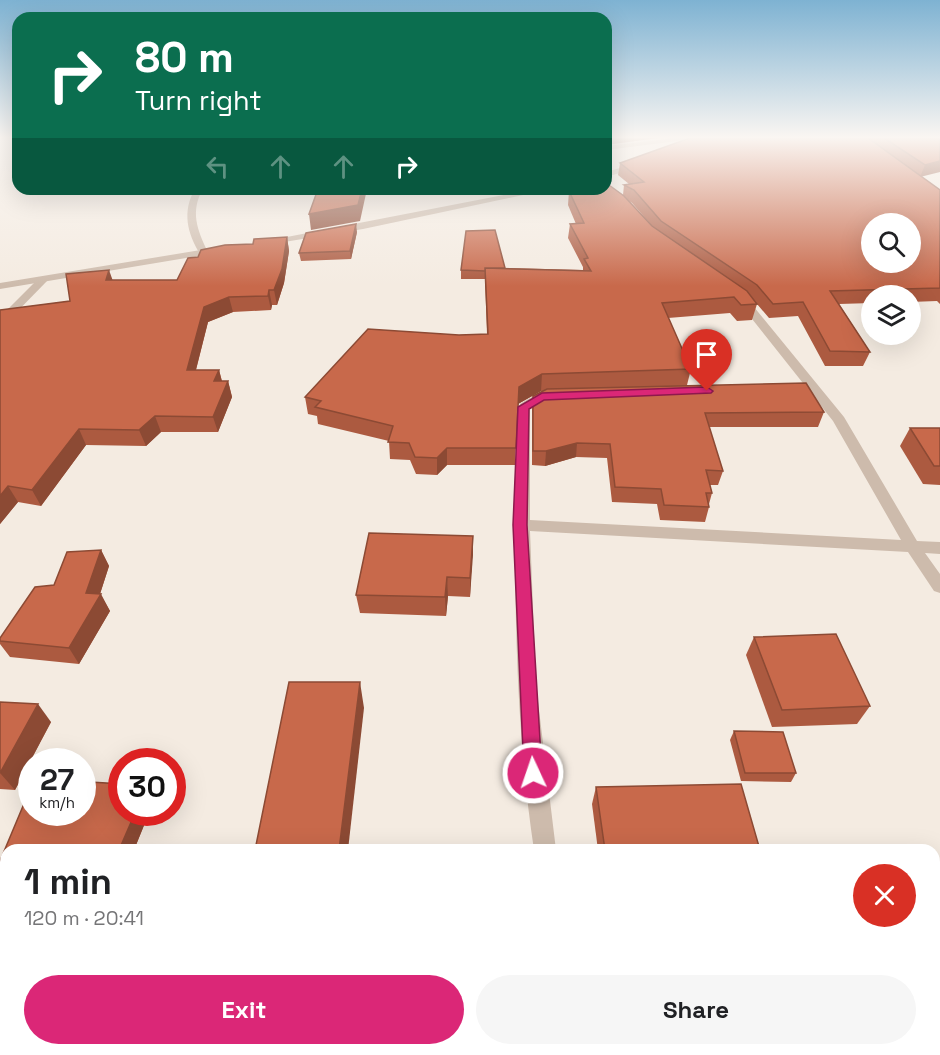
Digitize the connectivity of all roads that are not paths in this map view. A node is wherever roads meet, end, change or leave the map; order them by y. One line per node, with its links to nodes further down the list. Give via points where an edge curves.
1 (198, 195): 5 (street, via 191,211 191,231)
2 (517, 195): 3 (street)
3 (259, 244)
4 (225, 249): 5 (street)
5 (203, 252): 6 (street)
6 (43, 280): 7 (street); 9 (street)
7 (0, 286)
8 (730, 290): 12 (street, via 747,303 838,420)
9 (0, 323)
10 (562, 395): 11 (street, via 542,397 524,407)
11 (520, 525): 12 (street); 15 (street, via 533,773)
12 (913, 547): 13 (street); 14 (street)
13 (940, 548)
14 (940, 587)
15 (544, 844)

